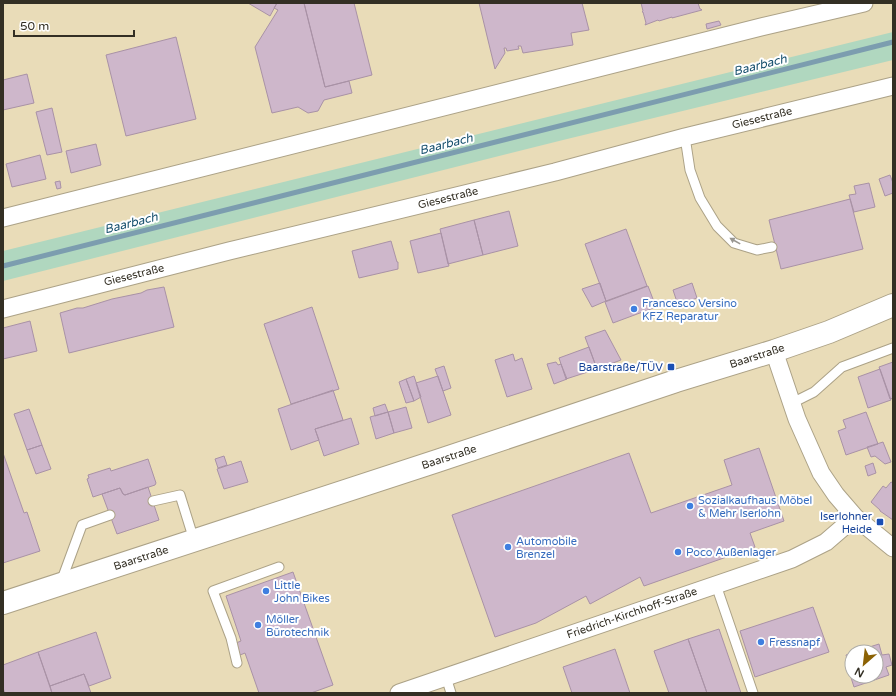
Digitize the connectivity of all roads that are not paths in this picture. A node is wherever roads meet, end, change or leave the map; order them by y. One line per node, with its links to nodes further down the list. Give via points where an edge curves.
1 (864, 3): 4 (street)
2 (893, 86): 3 (street, Giesestraße)
3 (685, 137): 5 (lane, one-way to 3, via 757,250 734,242 717,226 697,191 690,170); 7 (street, Giesestraße, via 555,172)
4 (3, 218)
5 (772, 246)
6 (893, 305): 9 (main road, Baarstraße, via 829,332)
7 (3, 309)
8 (893, 348): 10 (lane, via 842,367 814,392)
9 (774, 351): 10 (street); 14 (main road, Baarstraße)
10 (792, 403): 13 (street, via 821,473)
11 (153, 501): 14 (lane, via 180,495)
12 (110, 515): 17 (lane, via 82,525)
13 (855, 517): 15 (street); 18 (street, Friedrich-Kirchhoff-Straße, via 826,542 799,556)
14 (194, 540): 17 (main road, Baarstraße)
15 (893, 548)
16 (279, 566): 20 (lane, via 213,591 231,638)
17 (60, 585): 19 (main road, Baarstraße)
18 (716, 585): 21 (street, Friedrich-Kirchhoff-Straße); 24 (lane)
19 (3, 603)
20 (237, 663)
21 (446, 677): 22 (street, Friedrich-Kirchhoff-Straße); 23 (lane)
22 (398, 693)
23 (451, 693)
24 (753, 693)

